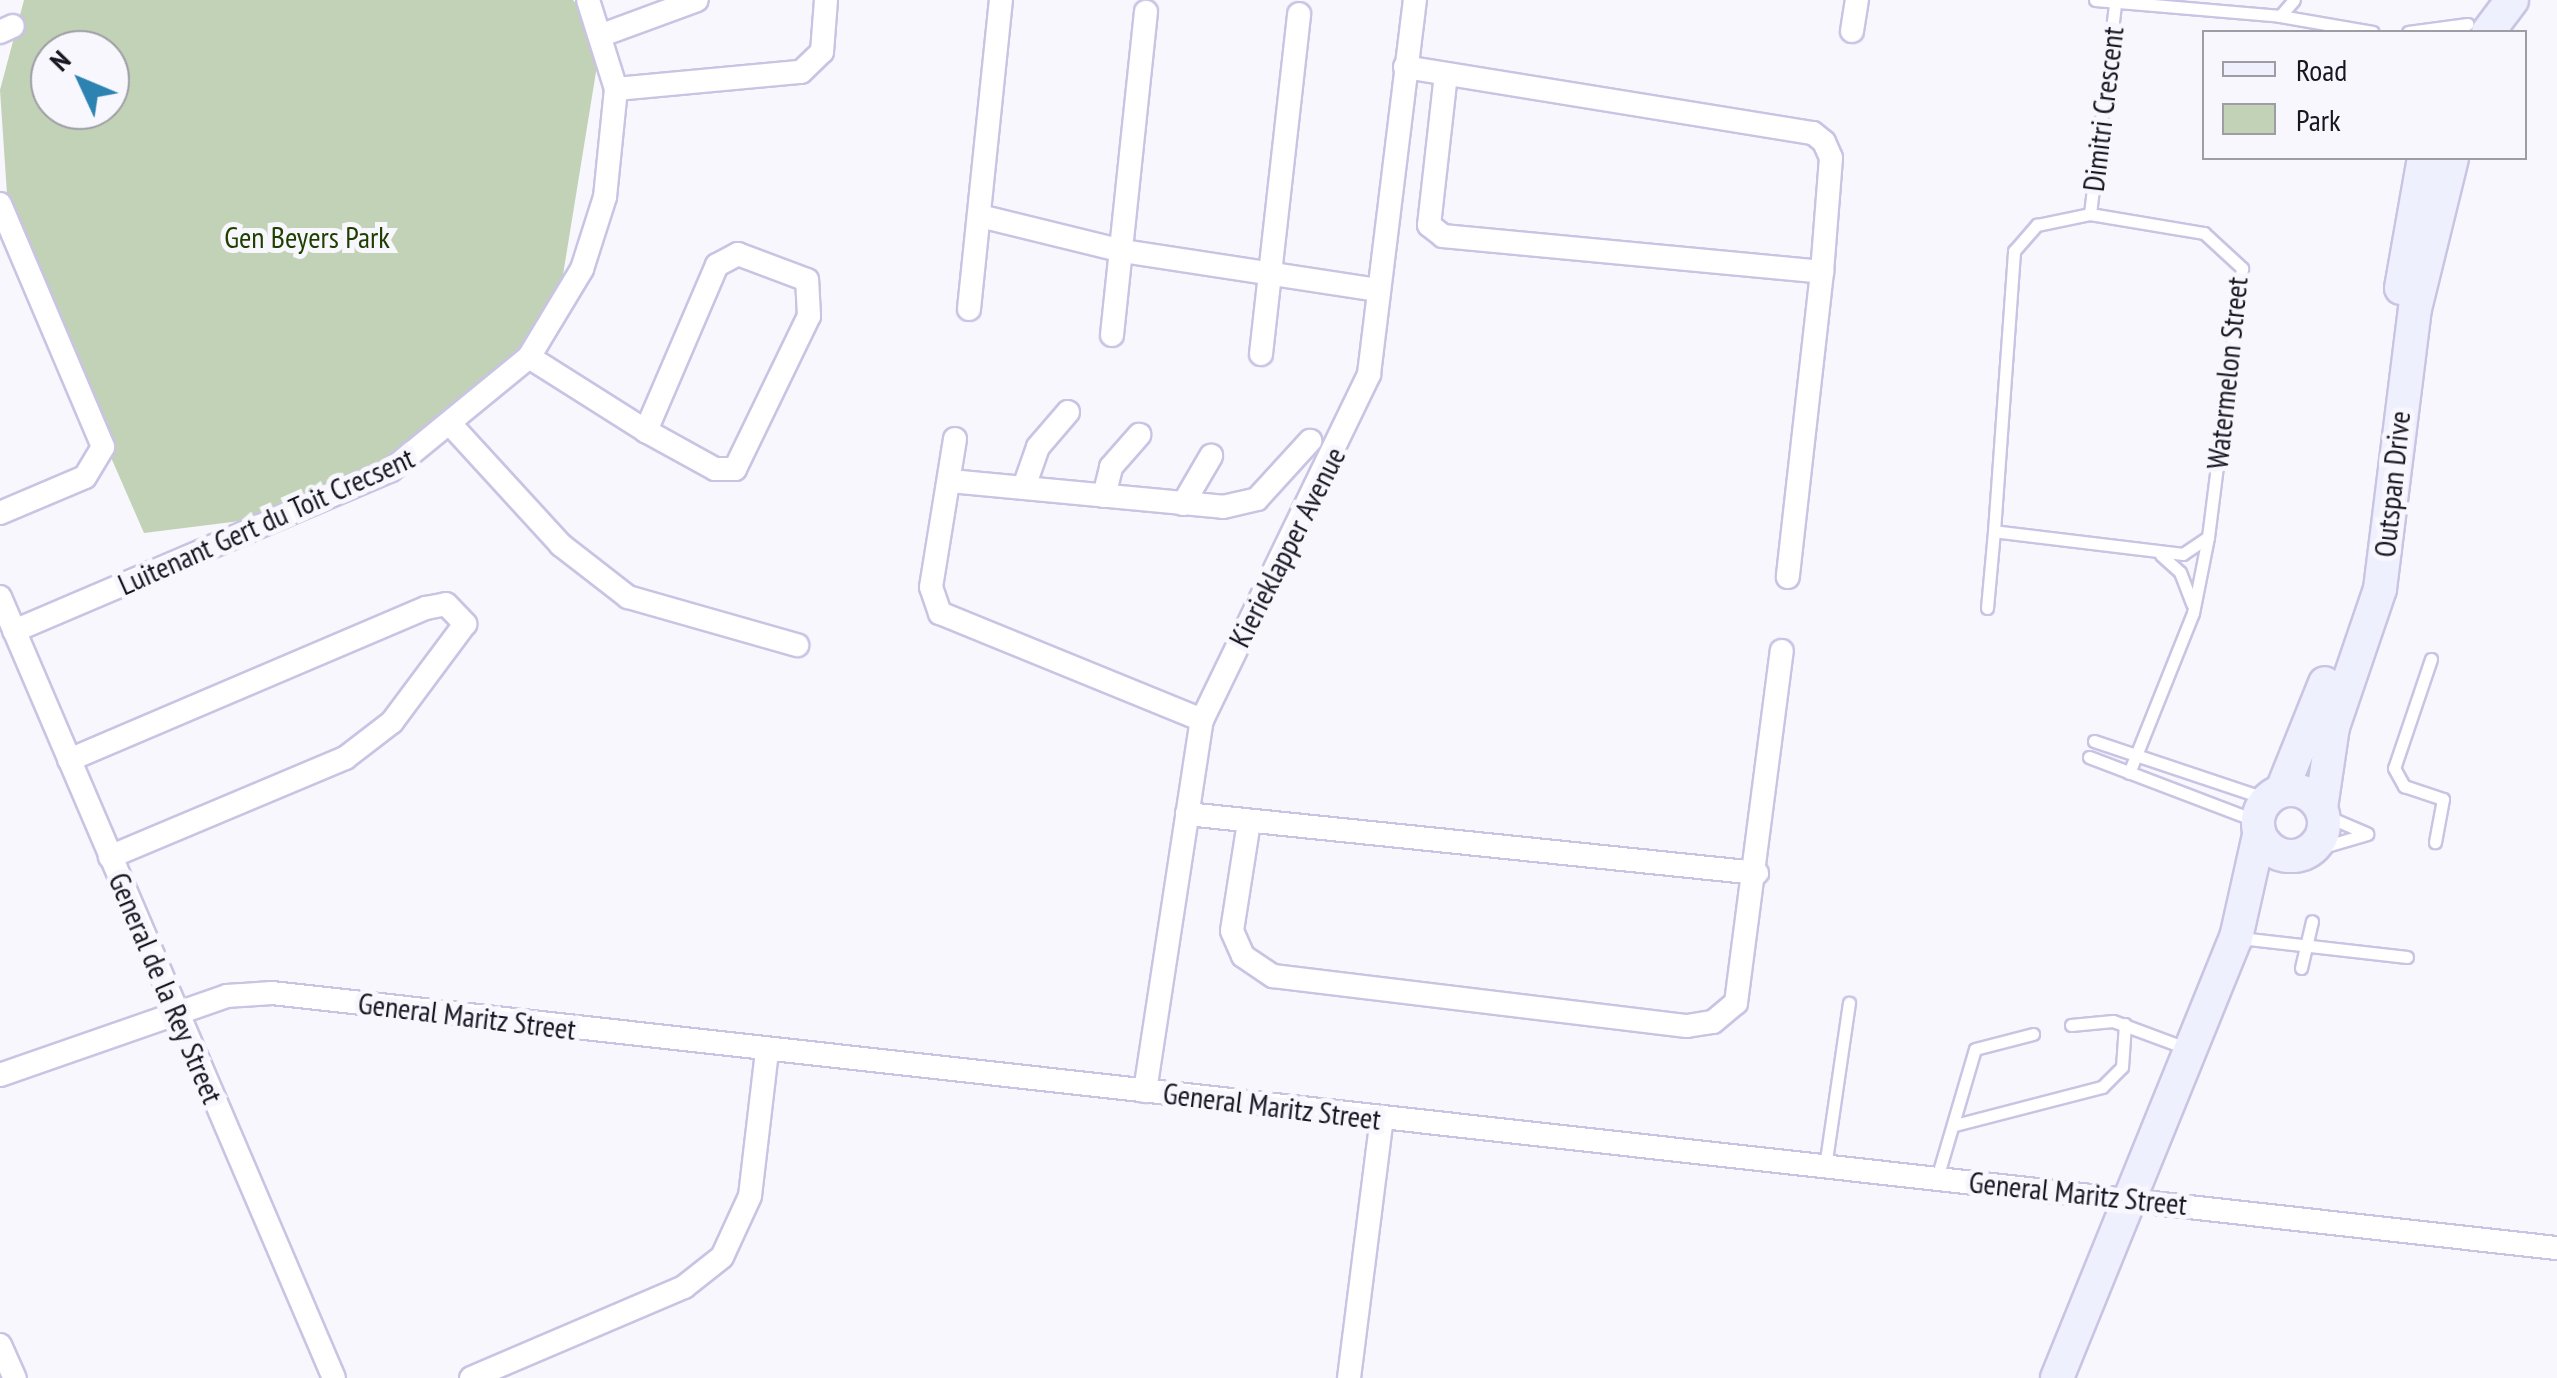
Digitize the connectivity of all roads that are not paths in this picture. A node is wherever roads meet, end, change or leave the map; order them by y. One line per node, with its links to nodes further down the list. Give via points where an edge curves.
1 (588, 0): 18 (street, Luitenant Gert du Toit Crecsent)
2 (697, 0): 18 (street)
3 (826, 0): 21 (street, via 822,52 801,72)
4 (1000, 0): 26 (street)
5 (1415, 0): 19 (street, Kierieklapper Avenue)
6 (1857, 0): 17 (street)
7 (2095, 0): 10 (lane, Dimitri Crescent)
8 (2294, 0): 13 (lane)
9 (2515, 0): 14 (street)
10 (2116, 4): 13 (lane, Dimitri Crescent); 25 (lane, Dimitri Crescent)
11 (1146, 12): 27 (street)
12 (1299, 14): 29 (street)
13 (2280, 16): 15 (lane, Dimitri Crescent)
14 (2480, 24): 16 (lane)
15 (2361, 30)
16 (2426, 30)
17 (1852, 31)
18 (602, 35): 21 (street, Luitenant Gert du Toit Crecsent)
19 (1405, 67): 20 (street); 30 (street, Kierieklapper Avenue)
20 (1446, 74): 28 (street, via 1816,134 1831,158); 28 (street, via 1430,224 1442,236)
21 (616, 89): 34 (street, Luitenant Gert du Toit Crecsent, via 597,226)
22 (2424, 160): 64 (street, Outspan Drive, via 2360,585)
23 (2451, 160): 65 (street, Outspan Drive, via 2414,309 2380,589 2333,727)
24 (0, 204): 46 (street, via 103,446 84,477)
25 (2090, 214): 47 (lane, Watermelon Street, via 2036,225 2014,251); 48 (lane, Watermelon Street, via 2204,233 2242,268)
26 (980, 216): 27 (street); 31 (street)
27 (1123, 251): 29 (street, via 1194,256); 32 (street)
28 (1822, 272): 50 (street)
29 (1265, 276): 30 (street); 33 (street)
30 (1379, 290): 58 (street, Kierieklapper Avenue, via 1364,391)
31 (969, 309)
32 (1112, 334)
33 (1261, 354)
34 (529, 357): 36 (street, Luitenant Gert du Toit Crecsent); 37 (street)
35 (1068, 412): 43 (street, via 1038,447)
36 (453, 427): 54 (street, Luitenant Gert du Toit Crecsent, via 391,470); 55 (street, via 561,545 628,597)
37 (646, 431): 37 (street, via 717,264 738,254 807,280 810,316 740,466 715,469)
38 (1139, 435): 44 (street, via 1111,466)
39 (955, 439): 42 (street)
40 (1310, 441): 45 (street, via 1257,499)
41 (1211, 456): 45 (street)
42 (950, 481): 43 (street); 58 (street, via 931,586 940,613)
43 (1024, 487): 44 (street)
44 (1104, 496): 45 (street)
45 (1184, 504)
46 (0, 513)
47 (1994, 531): 49 (lane); 52 (lane, Watermelon Street)
48 (2208, 537): 49 (lane, via 2182,554); 53 (lane, Watermelon Street)
49 (2161, 555): 53 (lane, via 2184,578)
50 (1788, 576)
51 (0, 597): 54 (street, General de la Rey Street)
52 (1987, 608)
53 (2193, 613): 60 (lane, Watermelon Street)
54 (14, 631): 62 (street, General de la Rey Street)
55 (797, 645)
56 (1782, 651): 71 (street)
57 (2431, 659): 68 (lane, via 2394,768 2404,786 2443,799)
58 (1202, 720): 66 (street, Kierieklapper Avenue)
59 (2094, 740): 60 (lane)
60 (2137, 755): 63 (lane, Watermelon Street); 64 (lane)
61 (2090, 758): 63 (lane)
62 (69, 760): 70 (street, General de la Rey Street); 70 (street, via 434,606 448,605 465,624 392,722 346,758)
63 (2130, 773): 64 (lane)
64 (2266, 811): 65 (street, via 2300,790); 69 (street); 73 (street, Outspan Drive)
65 (2323, 811): 69 (street, Outspan Drive)
66 (1188, 814): 67 (street); 85 (street, Kierieklapper Avenue)
67 (1249, 822): 71 (street); 71 (street, via 1231,923 1239,950 1262,971 1687,1026 1736,1003)
68 (2434, 842)
69 (2299, 854): 73 (street, Outspan Drive)
70 (110, 857): 78 (street, General de la Rey Street)
71 (1757, 873)
72 (2312, 922): 74 (lane)
73 (2237, 933): 74 (lane); 82 (street, Outspan Drive)
74 (2306, 945): 75 (lane); 76 (lane)
75 (2407, 956)
76 (2300, 968)
77 (1849, 1003): 88 (lane)
78 (178, 1012): 83 (street, General Maritz Street, via 272,993); 84 (street, General Maritz Street); 94 (street, General de la Rey Street)
79 (2125, 1024): 80 (lane); 82 (lane); 87 (lane, via 2122,1066 2102,1087)
80 (2071, 1026)
81 (2033, 1034): 87 (lane, via 1975,1050)
82 (2190, 1050): 90 (street, Outspan Drive)
83 (767, 1052): 85 (street, General Maritz Street); 95 (street, via 745,1220 722,1257 684,1286)
84 (0, 1074)
85 (1144, 1091): 86 (street, General Maritz Street)
86 (1382, 1118): 88 (street, General Maritz Street); 96 (street)
87 (1955, 1125): 89 (lane)
88 (1825, 1168): 89 (street, General Maritz Street)
89 (1937, 1178): 90 (street, General Maritz Street)
90 (2130, 1198): 91 (street, General Maritz Street); 97 (street, Outspan Drive)
91 (2557, 1248)
92 (0, 1345): 93 (street)
93 (15, 1378)
94 (334, 1378)
95 (471, 1378)
96 (1350, 1378)
97 (2057, 1378)

